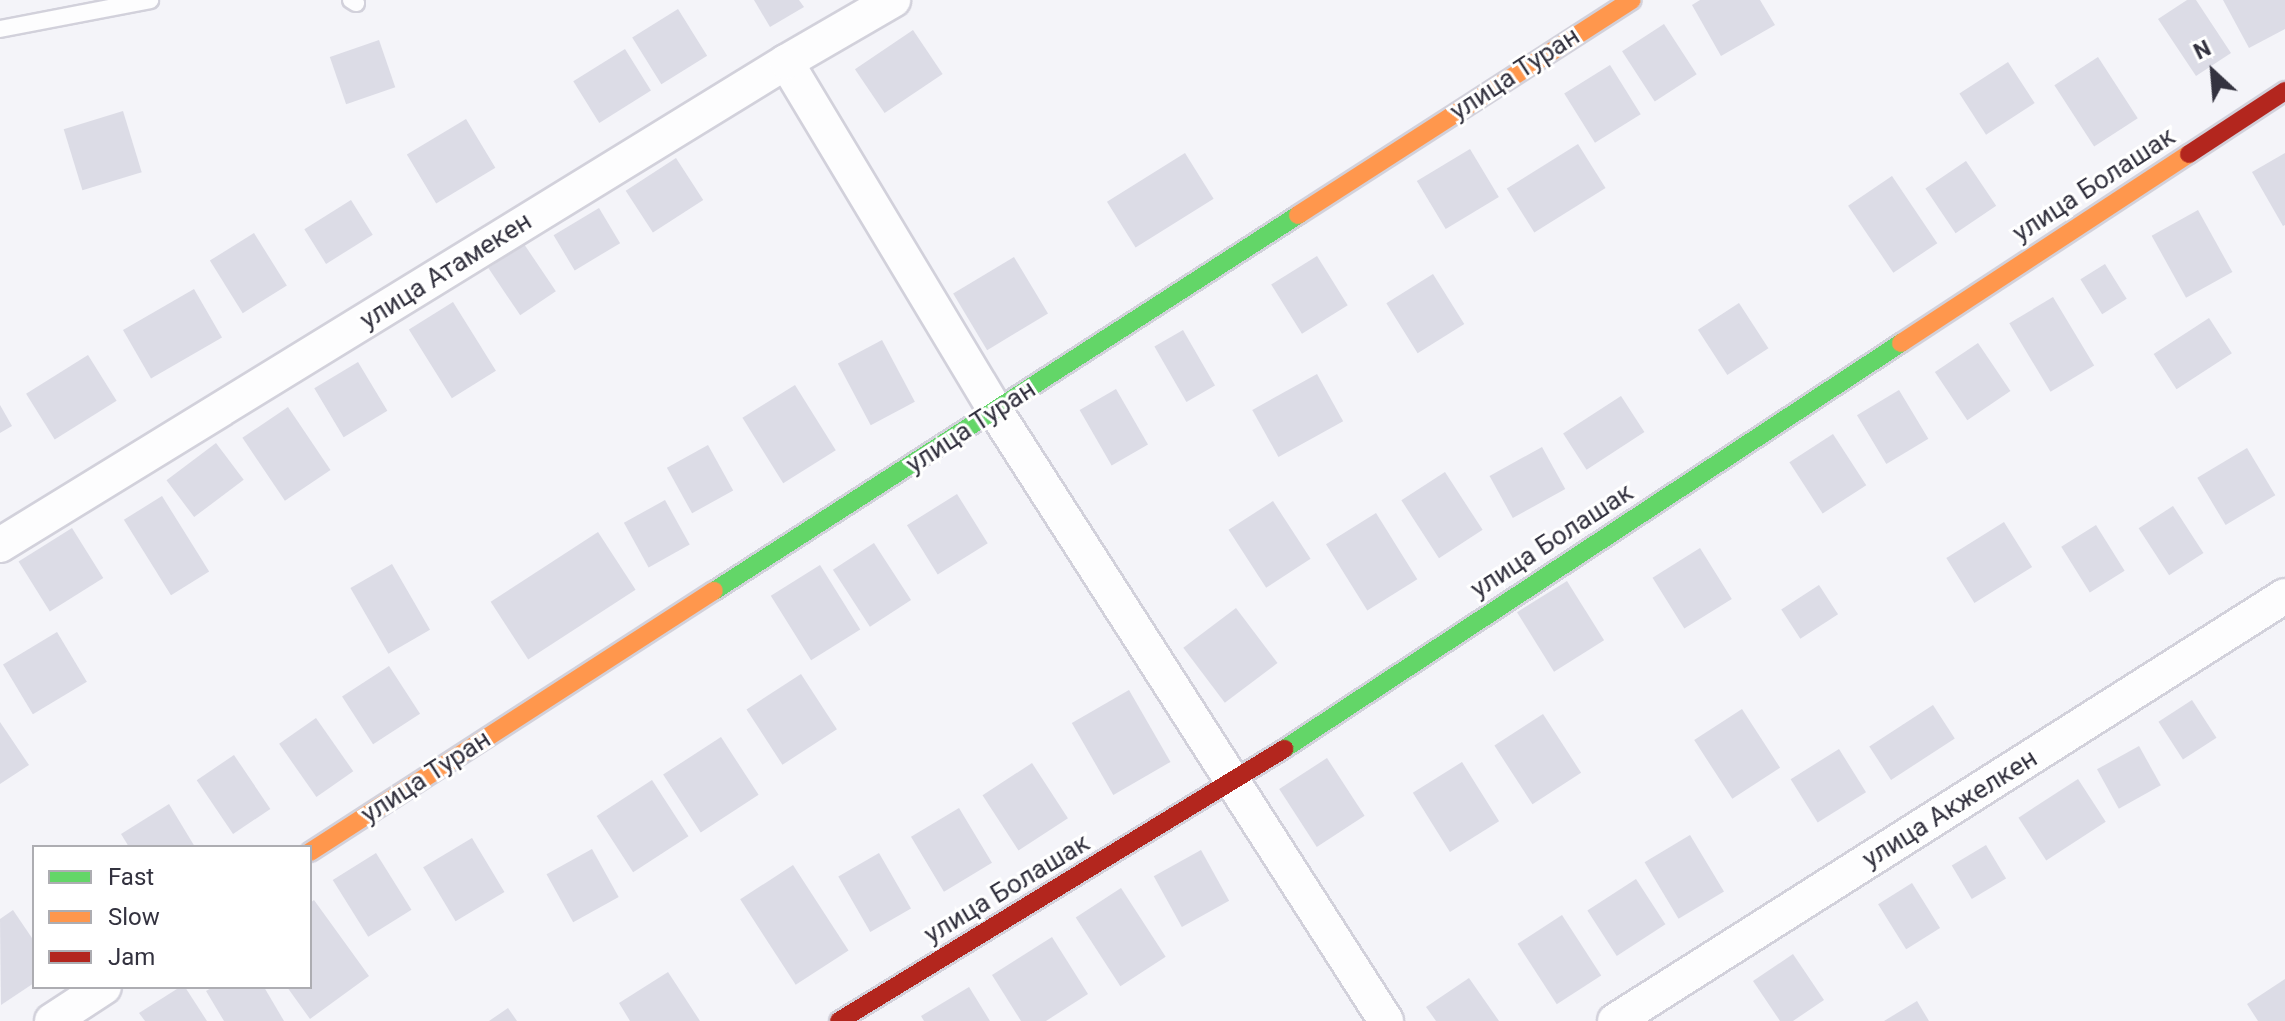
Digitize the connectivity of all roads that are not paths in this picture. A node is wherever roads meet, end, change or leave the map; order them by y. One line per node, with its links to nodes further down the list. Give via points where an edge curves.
1 (150, 0): 4 (lane)
2 (893, 0): 5 (street, улица Атамекен)
3 (1632, 0): 7 (street, улица Туран)
4 (0, 29)
5 (786, 62): 7 (street); 8 (street, улица Атамекен)
6 (2285, 91): 10 (street, улица Болашак)
7 (996, 412): 10 (street); 11 (street, улица Туран)
8 (0, 545)
9 (2285, 596): 16 (street, улица Акжелкен)
10 (1235, 781): 14 (street, улица Болашак); 15 (street)
11 (312, 851)
12 (101, 989): 13 (street)
13 (52, 1021)
14 (839, 1021)
15 (1386, 1021)
16 (1615, 1021)

